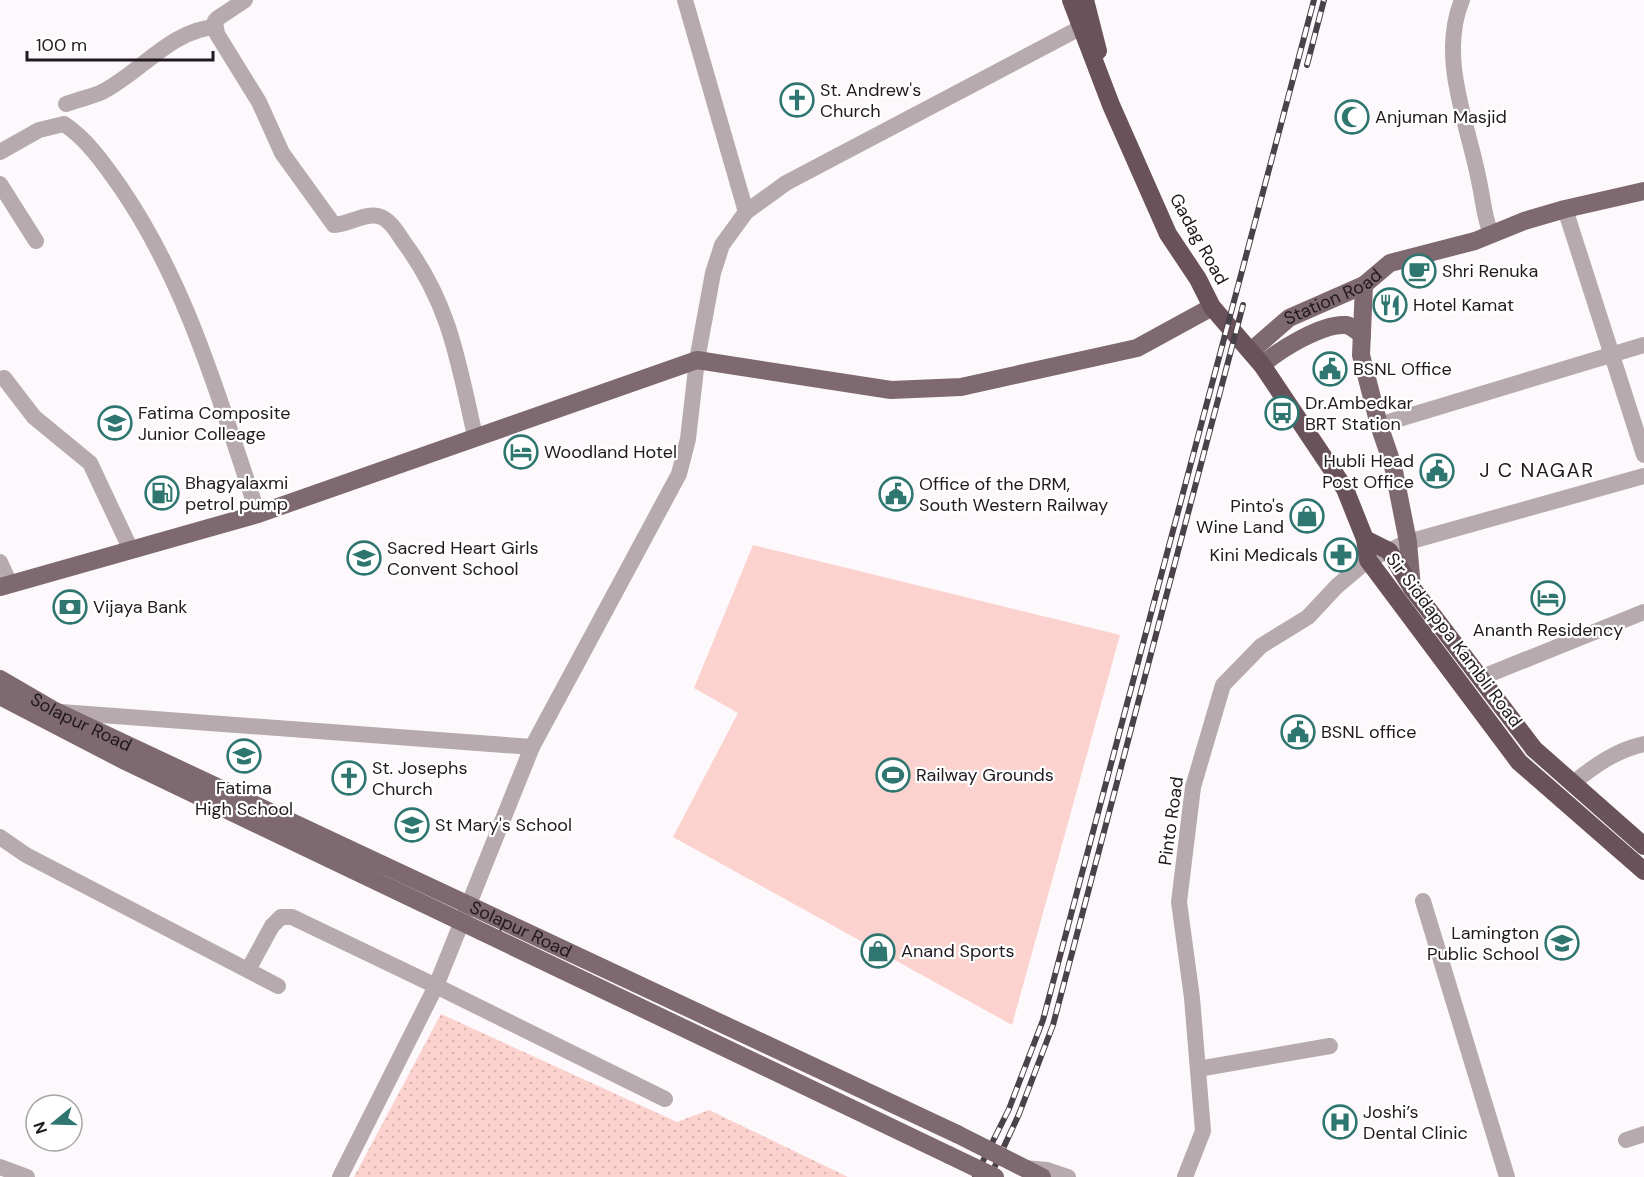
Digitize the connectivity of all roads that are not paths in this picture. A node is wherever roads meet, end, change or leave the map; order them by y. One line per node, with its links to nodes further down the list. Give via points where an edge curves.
1 (245, 0): 6 (street, via 218,18)
2 (685, 0): 14 (street)
3 (1071, 0): 7 (highway, Gadag Road)
4 (1085, 0): 9 (highway, Gadag Road)
5 (1462, 0): 15 (street, via 1452,51)
6 (215, 27): 8 (street, via 199,28 102,92); 26 (street, via 259,102 282,153 334,225 369,215 381,216 424,269 451,330)
7 (1080, 28): 9 (highway, Gadag Road); 14 (street, via 786,183)
8 (66, 104)
9 (1111, 105): 18 (highway, Gadag Road, via 1168,234)
10 (0, 152): 29 (street, via 39,130 64,124 105,165 146,224 179,288)
11 (0, 184): 16 (street)
12 (1644, 191): 13 (main road, Station Road)
13 (1564, 209): 15 (main road, Station Road); 21 (street)
14 (746, 212): 23 (street, via 722,244)
15 (1491, 234): 17 (main road, Station Road, via 1390,263)
16 (36, 241)
17 (1364, 285): 19 (main road); 22 (main road, Station Road, via 1289,318)
18 (1212, 307): 22 (highway, Gadag Road); 23 (main road, via 1137,348 961,387 891,390)
19 (1362, 335): 22 (main road, via 1344,325 1313,333); 25 (main road, via 1361,356)
20 (1644, 345): 21 (street)
21 (1611, 355): 25 (street); 27 (street)
22 (1257, 358): 30 (highway, Gadag Road, via 1345,489)
23 (697, 360): 26 (main road); 44 (street, via 688,439 679,474)
24 (4, 378): 32 (street, via 34,417 90,463)
25 (1379, 425): 31 (main road, via 1393,465)
26 (475, 436): 29 (main road)
27 (1644, 455)
28 (1644, 476): 31 (street, Pinto Road)
29 (258, 514): 32 (main road)
30 (1365, 539): 33 (highway, Sir Siddappa Kambli Road); 34 (highway, Sir Siddappa Kambli Road)
31 (1408, 542): 33 (street, Pinto Road); 37 (main road)
32 (131, 550): 36 (main road)
33 (1389, 551): 34 (street, Pinto Road); 37 (highway, Sir Siddappa Kambli Road)
34 (1368, 560): 48 (highway, Sir Siddappa Kambli Road, via 1519,762); 55 (street, Pinto Road, via 1308,617 1261,646 1223,685 1193,787 1179,902)
35 (0, 562): 36 (street)
36 (5, 585)
37 (1412, 588): 39 (highway, Sir Siddappa Kambli Road)
38 (1644, 612): 39 (street)
39 (1480, 678): 45 (highway, Sir Siddappa Kambli Road, via 1534,749)
40 (0, 679): 42 (main road, Solapur Road)
41 (0, 696): 50 (main road, Solapur Road, via 127,762)
42 (55, 711): 44 (street); 50 (main road, Solapur Road)
43 (1644, 744): 45 (street, via 1627,747)
44 (532, 747): 50 (street)
45 (1572, 784): 47 (highway, Sir Siddappa Kambli Road)
46 (0, 837): 51 (street, via 26,855)
47 (1644, 846)
48 (1644, 871)
49 (1423, 901): 67 (street)
50 (465, 914): 53 (street); 60 (main road, Solapur Road, bridge, via 741,1031); 63 (main road, Solapur Road, bridge)
51 (248, 970): 52 (street); 53 (street, via 272,926 281,917 292,917)
52 (278, 986)
53 (436, 986): 56 (street); 62 (street)
54 (1330, 1046): 55 (street)
55 (1198, 1069): 66 (street, Pinto Road, via 1203,1131)
56 (666, 1099)
57 (1644, 1134): 58 (street)
58 (1626, 1140)
59 (0, 1167): 61 (street)
60 (1024, 1168): 64 (main road, Solapur Road, bridge); 65 (street)
61 (27, 1177)
62 (340, 1177)
63 (995, 1177)
64 (1042, 1177)
65 (1068, 1177)
66 (1185, 1177)
67 (1507, 1177)

